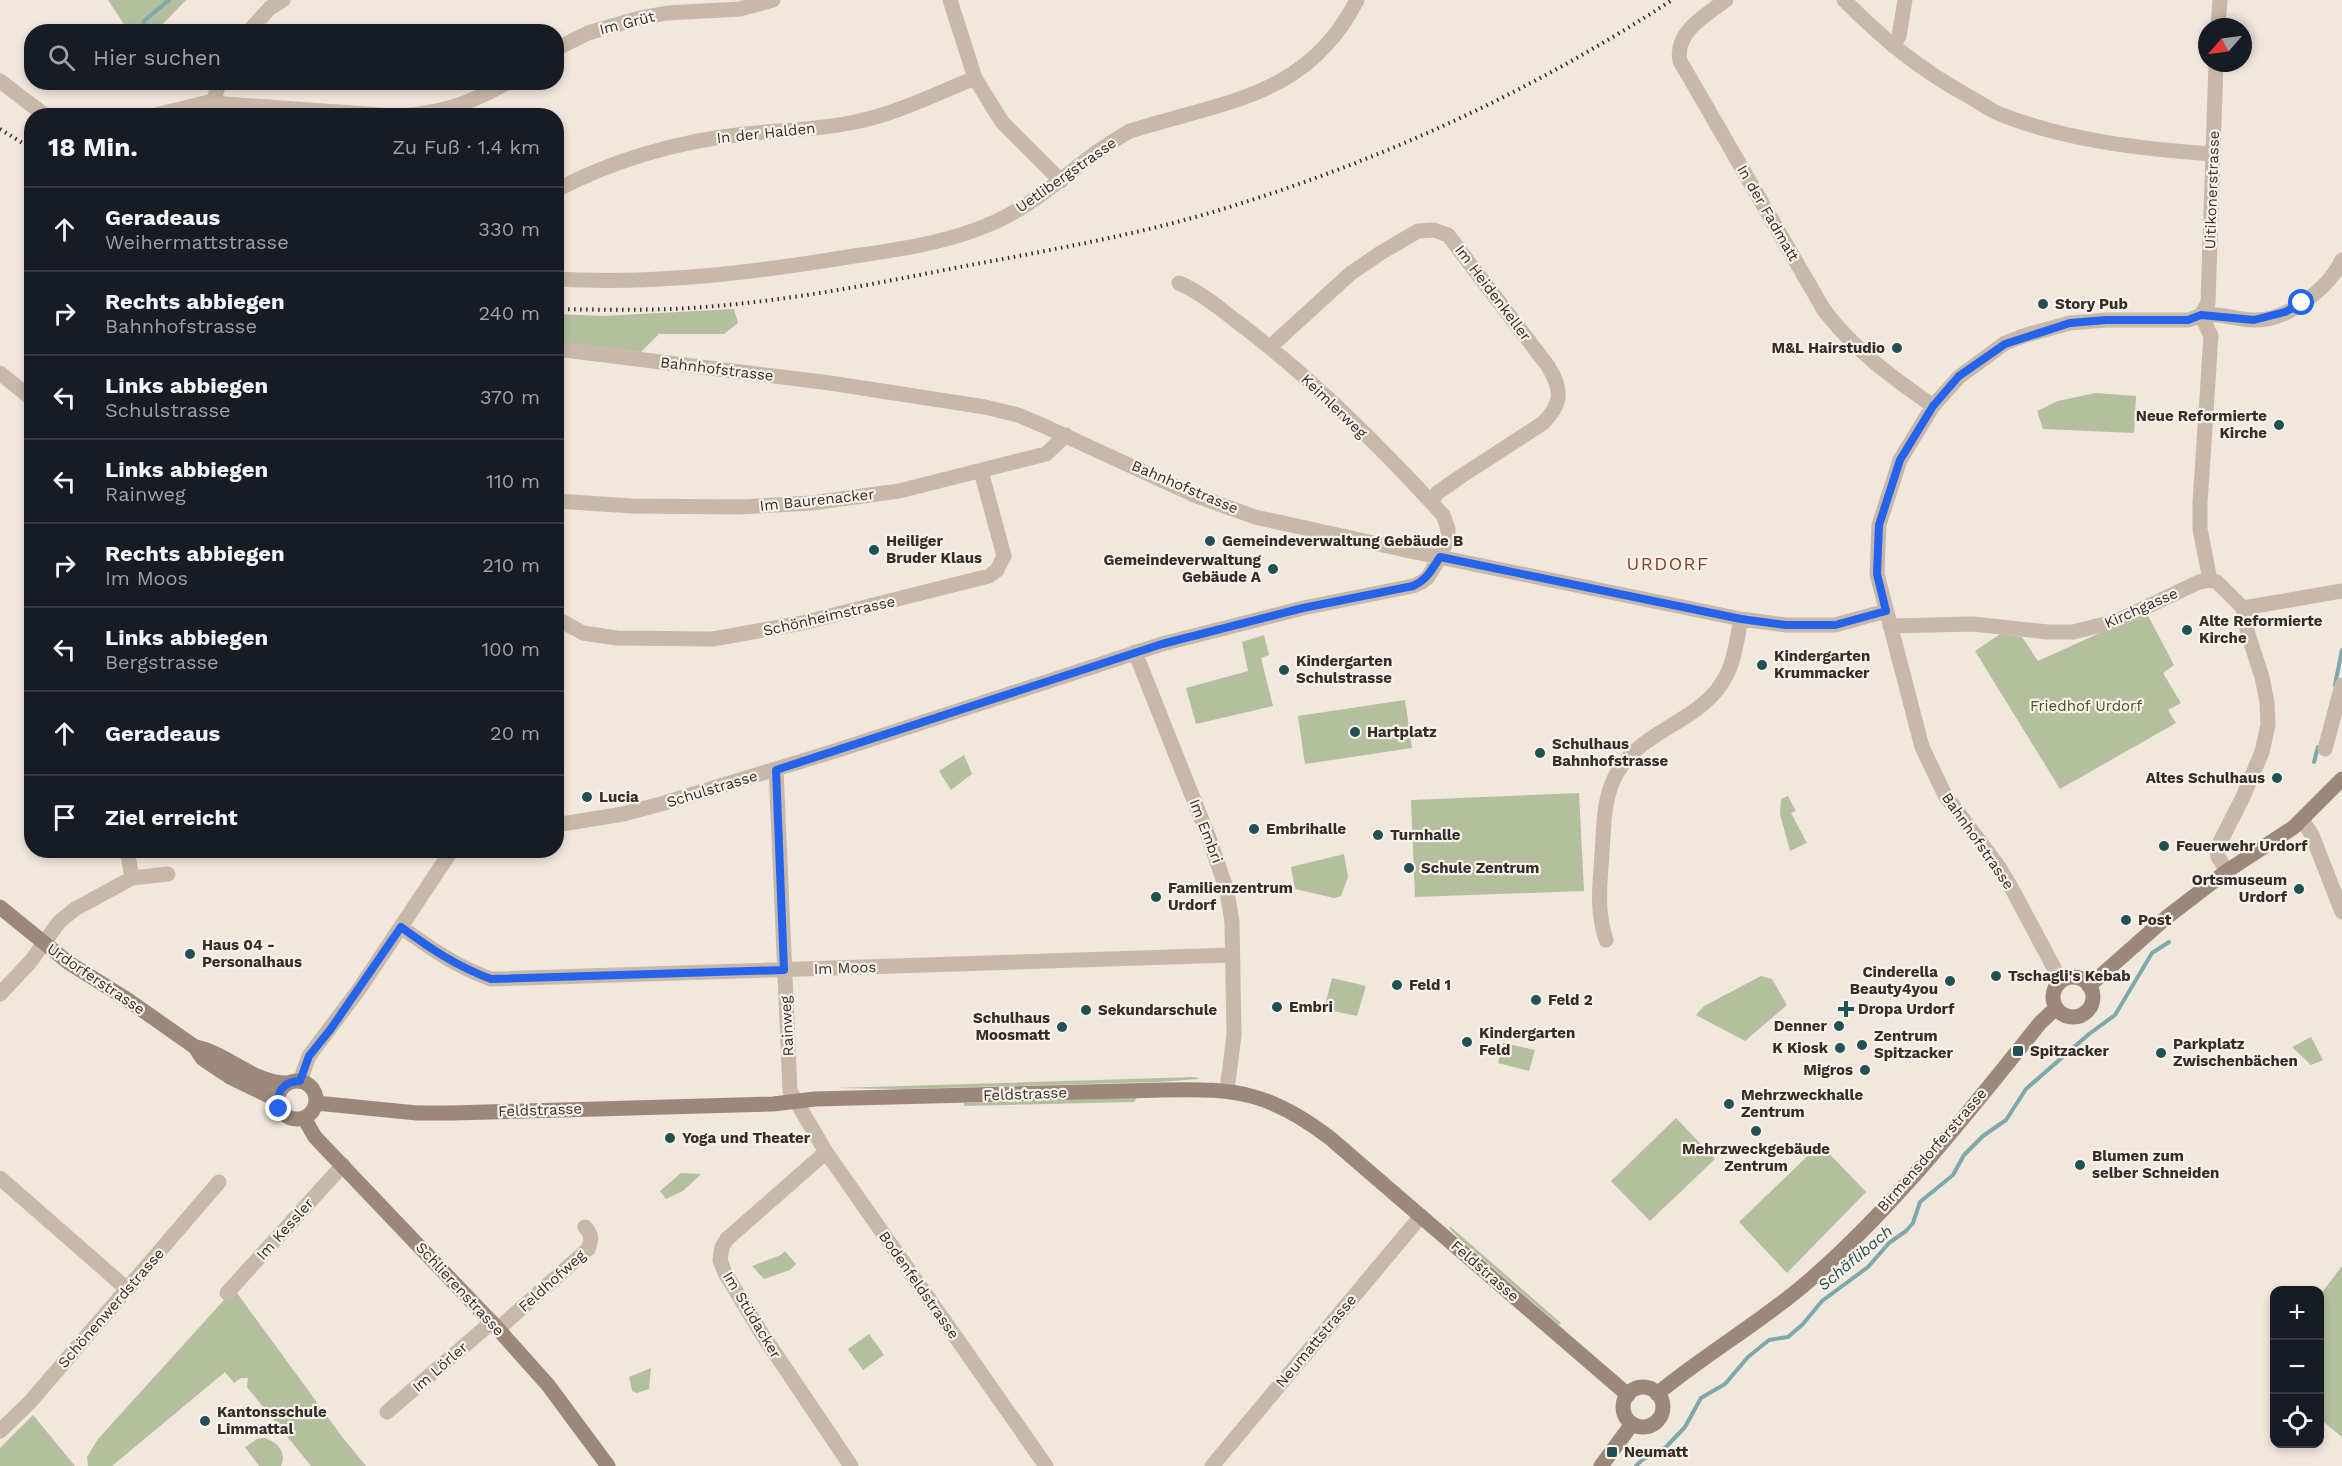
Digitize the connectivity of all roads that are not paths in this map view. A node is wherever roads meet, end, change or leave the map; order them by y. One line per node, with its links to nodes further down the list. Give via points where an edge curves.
1 (283, 0): 10 (street)
2 (773, 0): 11 (street, Im Grüt, via 740,9 640,18 588,33)
3 (950, 0): 14 (street)
4 (1357, 0): 24 (street, Uetlibergstrasse, via 1326,48 1284,80 1240,99 1130,131)
5 (1726, 0): 34 (street, In der Fadmatt, via 1680,40 1680,61 1839,330 1882,369)
6 (1844, 0): 12 (street)
7 (1905, 0): 12 (street, via 1899,36)
8 (2220, 0): 9 (street)
9 (2219, 18)
10 (255, 24)
11 (564, 45)
12 (1893, 46): 23 (street, via 1931,74 2001,115 2097,142)
13 (2217, 72): 23 (street, Uitikonerstrasse)
14 (975, 78): 24 (street, via 1002,122); 25 (street, In der Halden, via 874,118 693,142 609,167)
15 (0, 81): 19 (street)
16 (217, 90): 18 (street)
17 (495, 90): 22 (street)
18 (213, 101): 20 (street); 21 (street)
19 (35, 108)
20 (184, 108)
21 (282, 108)
22 (452, 108)
23 (2213, 154): 29 (street, Uitikonerstrasse, via 2208,303)
24 (1061, 182): 27 (street, Uetlibergstrasse, via 994,223 932,242 737,272 658,279)
25 (564, 187)
26 (2342, 260): 29 (street, Bahnhofstrasse, via 2330,280 2285,312 2254,320)
27 (564, 279)
28 (1179, 283): 30 (street, Keimlerweg)
29 (2201, 315): 34 (street, Bahnhofstrasse, via 2188,320 2070,323 2026,335 2005,344 1959,376); 40 (street, via 2211,336 2200,503 2200,529)
30 (1270, 347): 38 (street, Keimlerweg); 38 (street, Im Heidenkeller, via 1351,273 1382,252 1418,231 1434,230 1448,235 1548,366 1559,388 1554,412 1543,423 1437,493)
31 (564, 349): 35 (street, Bahnhofstrasse, via 972,404 1018,415)
32 (0, 373): 33 (street)
33 (24, 392)
34 (1933, 406): 43 (street, Bahnhofstrasse, via 1900,460 1879,525 1877,574)
35 (1066, 435): 36 (street, Im Baurenacker, via 1046,454); 39 (street, Bahnhofstrasse, via 1194,495 1255,517)
36 (981, 471): 37 (street, Im Baurenacker, via 899,491 812,503 740,507); 45 (street, Schönheimstrasse, via 1004,556 998,570 989,576 802,623 713,639 617,638 583,633)
37 (564, 502)
38 (1431, 502): 39 (street, Keimlerweg, via 1443,515 1448,529)
39 (1440, 557): 44 (street, Bahnhofstrasse); 47 (street, Schulstrasse, via 1428,577 1413,586 1303,608)
40 (2210, 580): 42 (street, via 2227,590); 46 (street, Kirchgasse, via 2117,621 2073,632 1973,624)
41 (2342, 591): 42 (street)
42 (2243, 608): 56 (street, via 2262,677 2268,725 2254,774 2217,848)
43 (1886, 611): 44 (street, Bahnhofstrasse, via 1835,625 1786,625); 46 (street, Bahnhofstrasse)
44 (1741, 619): 62 (street, via 1731,665 1720,686 1702,705 1635,751 1609,789 1598,911)
45 (564, 622)
46 (1890, 626): 66 (street, Bahnhofstrasse, via 1922,747 1937,780 1999,867)
47 (1135, 652): 50 (street, Schulstrasse); 64 (street, Im Embri, via 1218,862 1232,922)
48 (2342, 685): 49 (street)
49 (2325, 749)
50 (776, 770): 53 (street, Schulstrasse, via 624,814); 65 (street, Rainweg)
51 (2342, 779): 52 (main road)
52 (2302, 820): 56 (main road); 60 (street)
53 (564, 824)
54 (129, 858): 58 (street)
55 (447, 858): 61 (street)
56 (2227, 871): 67 (main road, via 2167,916)
57 (168, 874): 58 (street)
58 (132, 878): 63 (street, via 75,909)
59 (0, 907): 63 (main road, Urdorferstrasse)
60 (2342, 912)
61 (401, 927): 65 (street, Im Moos, via 437,953 491,979); 71 (street)
62 (1606, 940)
63 (43, 943): 68 (street); 70 (main road, Urdorferstrasse)
64 (1232, 955): 65 (street, Im Moos); 72 (street, Im Embri, via 1234,1035)
65 (784, 970): 74 (street, Rainweg, via 790,1091)
66 (2061, 981): 67 (main road, via 2077,977); 69 (main road, via 2053,992)
67 (2089, 986): 69 (main road, via 2092,999 2085,1012 2073,1017)
68 (0, 994)
69 (2056, 1008): 86 (main road, Birmensdorferstrasse, via 1917,1171 1852,1240 1797,1291)
70 (195, 1047): 71 (main road, Urdorferstrasse, via 211,1049 256,1076 276,1083); 73 (main road, Urdorferstrasse, via 203,1059 230,1077)
71 (293, 1082): 73 (main road, via 280,1090); 75 (main road, via 305,1083 314,1091)
72 (1227, 1090): 74 (main road, Feldstrasse); 81 (main road, Feldstrasse, via 1275,1102 1309,1121)
73 (278, 1100): 76 (main road, via 285,1116)
74 (795, 1101): 75 (main road, Feldstrasse, via 440,1113); 77 (street, Bodenfeldstrasse)
75 (316, 1103): 76 (main road)
76 (304, 1118): 78 (main road, Schlierenstrasse, via 315,1137)
77 (826, 1152): 92 (street, Im Stüdacker, via 728,1239 720,1260 756,1324); 93 (street, Bodenfeldstrasse)
78 (343, 1165): 84 (street, Im Kessler); 85 (main road, Schlierenstrasse)
79 (0, 1178): 83 (street)
80 (219, 1182): 83 (street, Schönenwerdstrasse)
81 (1421, 1216): 87 (main road, Feldstrasse); 94 (street, Neumattstrasse)
82 (585, 1227): 85 (street, Feldhofweg, via 592,1240 588,1249)
83 (128, 1289): 90 (street, Schönenwerdstrasse)
84 (227, 1293)
85 (495, 1326): 88 (street, Im Lörler); 91 (main road, Schlierenstrasse, via 548,1385)
86 (1657, 1394): 87 (main road, via 1642,1388); 89 (main road, via 1662,1404 1658,1420 1648,1426)
87 (1628, 1395): 89 (main road, via 1623,1410)
88 (387, 1412)
89 (1632, 1424): 95 (main road)
90 (0, 1431)
91 (608, 1466)
92 (851, 1466)
93 (1046, 1466)
94 (1212, 1466)
95 (1601, 1466)

